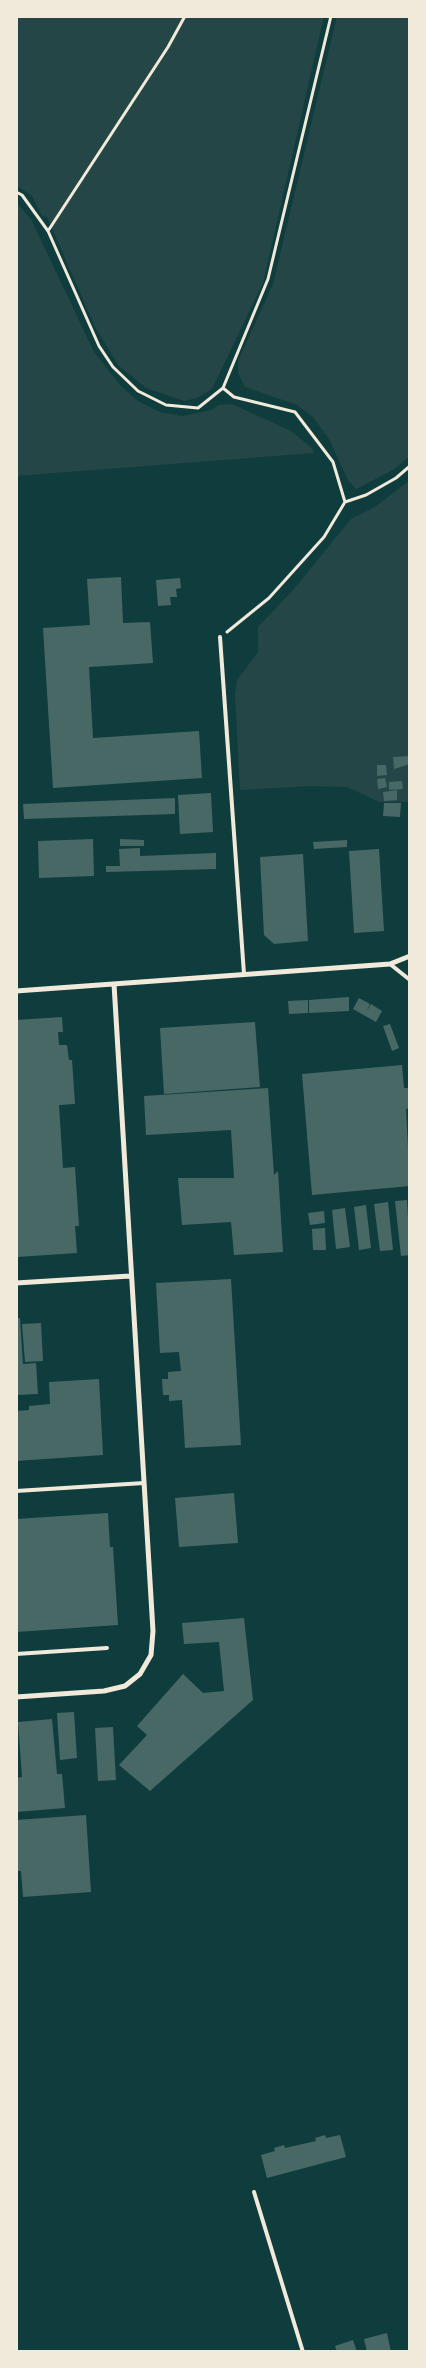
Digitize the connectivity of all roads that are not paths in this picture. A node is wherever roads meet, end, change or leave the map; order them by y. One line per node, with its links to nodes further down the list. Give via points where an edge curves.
1 (220, 637): 4 (lane)
2 (410, 956): 3 (street)
3 (390, 964): 4 (street); 5 (lane)
4 (244, 974): 6 (street)
5 (410, 980)
6 (114, 984): 7 (street); 8 (street)
7 (16, 991)
8 (130, 1276): 9 (street); 10 (street)
9 (16, 1283)
10 (144, 1483): 11 (lane); 14 (street, via 153,1631 151,1655 140,1674 125,1686 104,1691)
11 (16, 1491)
12 (107, 1648): 13 (lane)
13 (16, 1654)
14 (16, 1697)
15 (254, 2192): 16 (lane)
16 (303, 2352)

